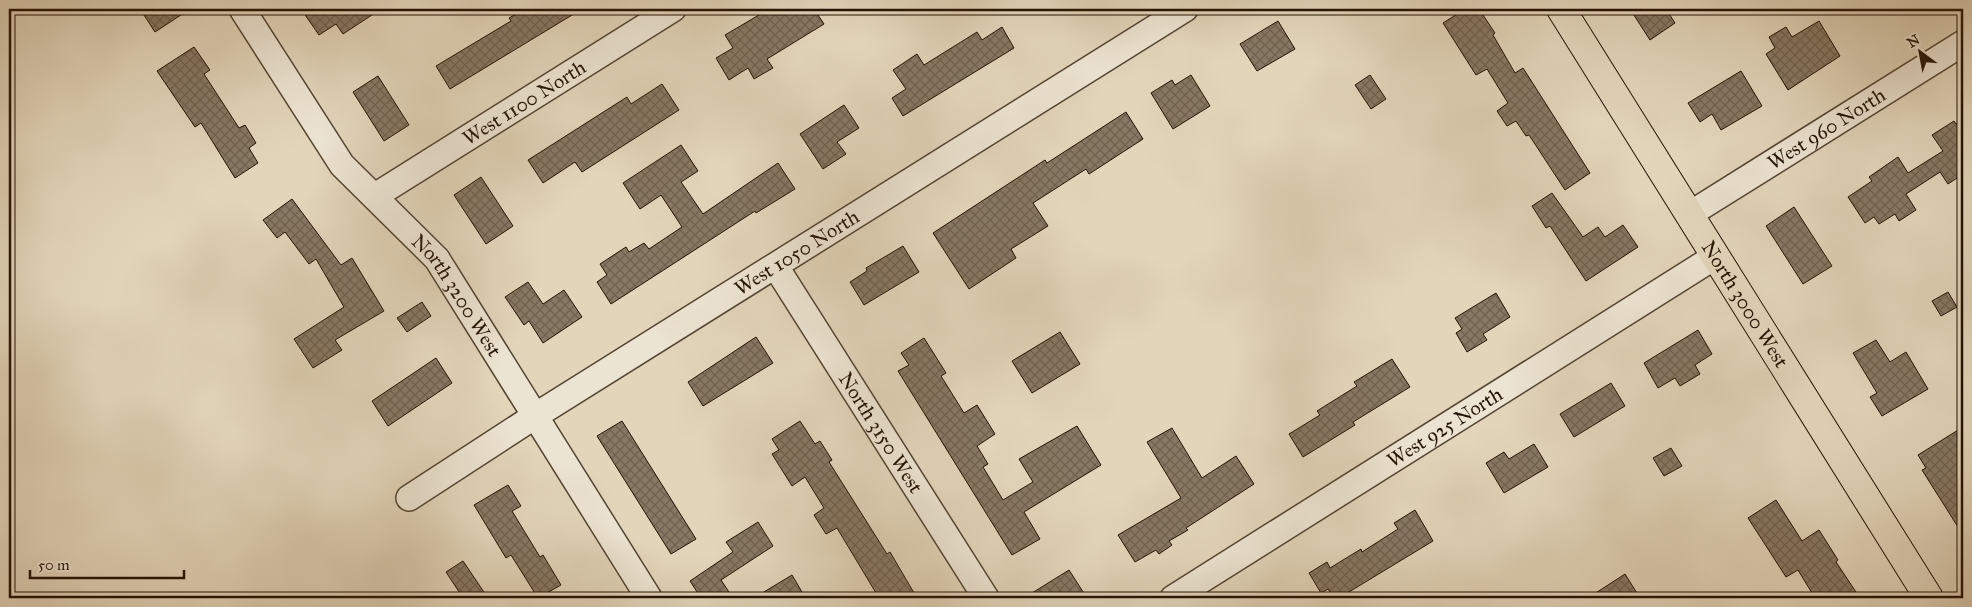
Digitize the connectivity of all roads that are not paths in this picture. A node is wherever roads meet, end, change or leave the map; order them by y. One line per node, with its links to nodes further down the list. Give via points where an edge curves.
1 (242, 9): 6 (street, North 3200 West, via 342,165)
2 (673, 9): 6 (street, West 1100 North)
3 (1185, 9): 9 (street, West 1050 North)
4 (1562, 9): 7 (main road, North 3000 West)
5 (1963, 44): 7 (street, West 960 North)
6 (375, 196): 10 (street, North 3200 West, via 437,259)
7 (1690, 214): 8 (main road, North 3000 West)
8 (1716, 256): 14 (street, West 925 North); 15 (main road, North 3000 West)
9 (776, 267): 10 (street, West 1050 North); 13 (street, North 3150 West)
10 (535, 416): 11 (street, West 1050 North); 12 (street, North 3200 West)
11 (409, 498)
12 (649, 598)
13 (986, 598)
14 (1173, 598)
15 (1929, 598)

